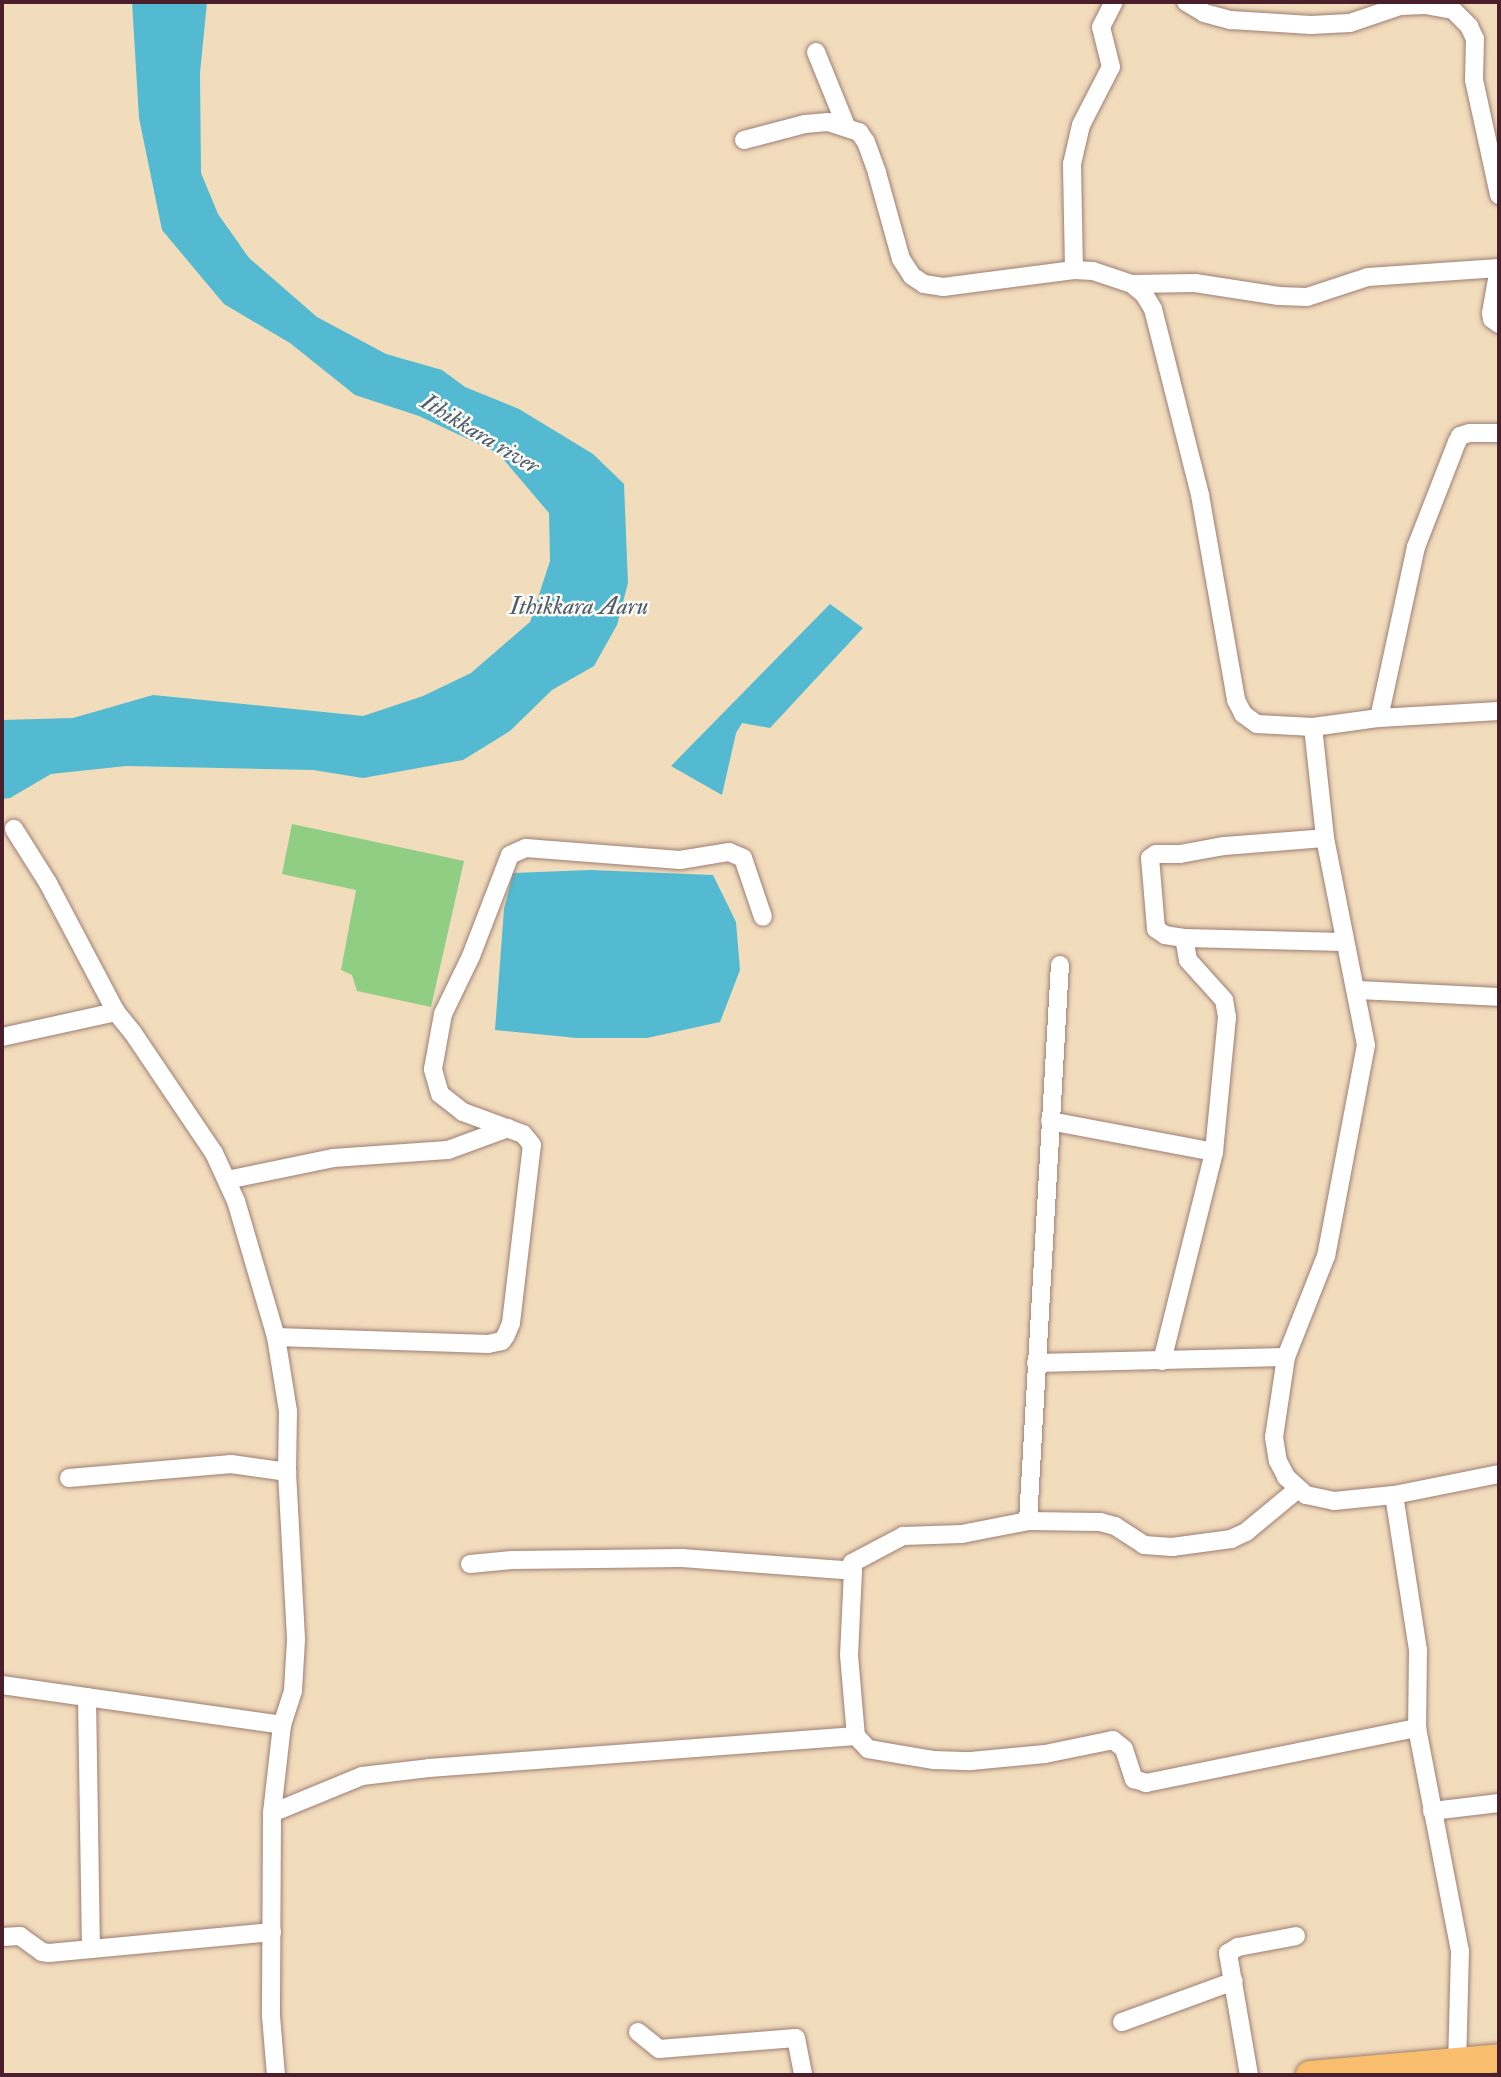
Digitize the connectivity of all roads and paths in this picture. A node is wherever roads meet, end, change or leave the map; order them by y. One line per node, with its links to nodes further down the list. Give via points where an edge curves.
1 (1114, 2): 8 (street, via 1101,27 1111,67 1081,125 1072,164)
2 (1186, 2): 6 (street, via 1204,13 1231,20 1320,25 1350,23 1400,6 1452,10 1475,39 1474,80)
3 (817, 52): 4 (street)
4 (846, 126): 5 (street, via 805,124); 8 (street, via 866,142 901,259 924,284 943,287)
5 (744, 140)
6 (1499, 195)
7 (1499, 268): 9 (street, via 1368,277 1307,297 1195,283); 10 (street, via 1491,313)
8 (1074, 270): 9 (street)
9 (1132, 284): 14 (street, via 1153,309 1200,495 1239,708 1257,724)
10 (1499, 324)
11 (1499, 433): 13 (street, via 1469,433 1457,442 1416,547)
12 (1499, 711): 13 (street)
13 (1380, 718): 14 (street)
14 (1313, 727): 16 (street)
15 (15, 829): 23 (street)
16 (1325, 838): 18 (street, via 1152,854 1156,929); 19 (street)
17 (763, 917): 26 (street, via 743,858 729,852 680,860 526,848 510,855 443,1014 433,1069 437,1087 447,1100 463,1112)
18 (1184, 938): 19 (street); 27 (street, via 1188,960 1226,1008)
19 (1344, 942): 21 (street)
20 (1060, 965): 25 (street)
21 (1357, 990): 22 (street); 30 (street, via 1366,1045 1363,1068 1326,1256)
22 (1499, 997)
23 (116, 1012): 24 (street); 28 (street, via 183,1107)
24 (2, 1037)
25 (1050, 1121): 27 (street); 32 (street)
26 (508, 1128): 28 (street, via 449,1150 333,1158); 29 (street, via 529,1139 533,1152 511,1323 502,1341)
27 (1214, 1152): 31 (street)
28 (227, 1180): 29 (street)
29 (276, 1337): 33 (street, via 288,1411)
30 (1286, 1357): 31 (street); 36 (street, via 1274,1444 1281,1467)
31 (1162, 1361): 32 (street)
32 (1035, 1363): 38 (street)
33 (287, 1472): 35 (street, via 232,1464); 43 (street, via 296,1640 293,1691)
34 (1499, 1474): 37 (street)
35 (69, 1478)
36 (1298, 1489): 37 (street, via 1320,1500); 38 (street, via 1231,1539 1172,1547 1144,1545 1100,1522)
37 (1394, 1495): 44 (street, via 1418,1650)
38 (1028, 1521): 40 (street, via 962,1534 903,1536 852,1563)
39 (470, 1564): 40 (street, via 682,1558)
40 (853, 1571): 45 (street, via 849,1656)
41 (2, 1685): 42 (street)
42 (88, 1697): 43 (street); 52 (street)
43 (282, 1725): 48 (street)
44 (1417, 1728): 45 (street, via 1146,1783 1134,1779 1125,1749 1113,1740 1045,1755 971,1761 869,1749); 47 (street)
45 (856, 1736): 48 (street, via 362,1776)
46 (1499, 1803): 47 (street)
47 (1432, 1811): 57 (street, via 1460,1951)
48 (272, 1813): 49 (street)
49 (272, 1932): 52 (street); 58 (street)
50 (1296, 1936): 53 (street, via 1231,1949)
51 (2, 1937): 52 (street, via 20,1936 49,1953)
52 (91, 1949)
53 (1234, 1981): 54 (street); 60 (street)
54 (1122, 2022)
55 (638, 2032): 59 (street, via 659,2049 796,2038)
56 (1499, 2058): 57 (highway)
57 (1457, 2062): 61 (highway)
58 (276, 2075)
59 (803, 2075)
60 (1249, 2075)
61 (1313, 2075)

